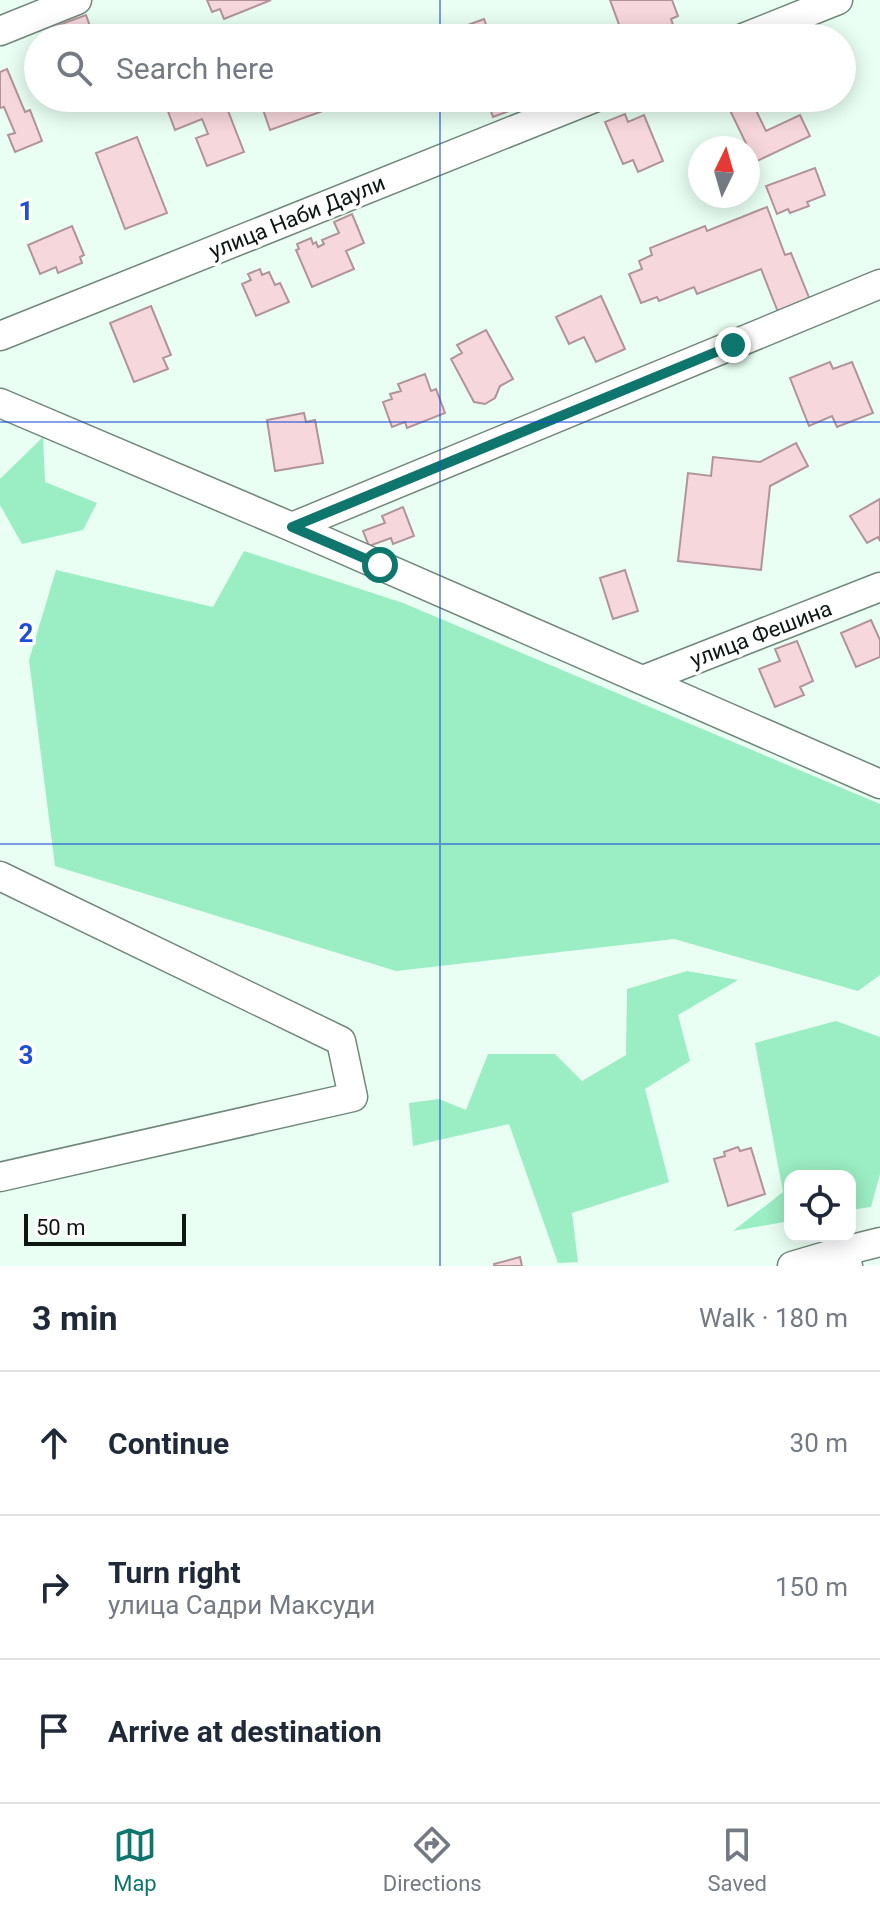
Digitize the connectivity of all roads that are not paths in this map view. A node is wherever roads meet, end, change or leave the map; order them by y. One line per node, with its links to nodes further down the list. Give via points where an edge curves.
1 (77, 0): 4 (street)
2 (838, 0): 3 (street)
3 (778, 24)
4 (0, 31)
5 (559, 112): 7 (street, улица Наби Даули)
6 (880, 284): 9 (street)
7 (0, 336)
8 (0, 403): 9 (street)
9 (292, 527): 11 (street)
10 (880, 587): 11 (street, улица Фешина)
11 (643, 680): 12 (street)
12 (880, 784)
13 (0, 876): 14 (street, via 341,1041 353,1097)
14 (0, 1177)
15 (880, 1241): 16 (street)
16 (842, 1259): 17 (street)
17 (792, 1266)

